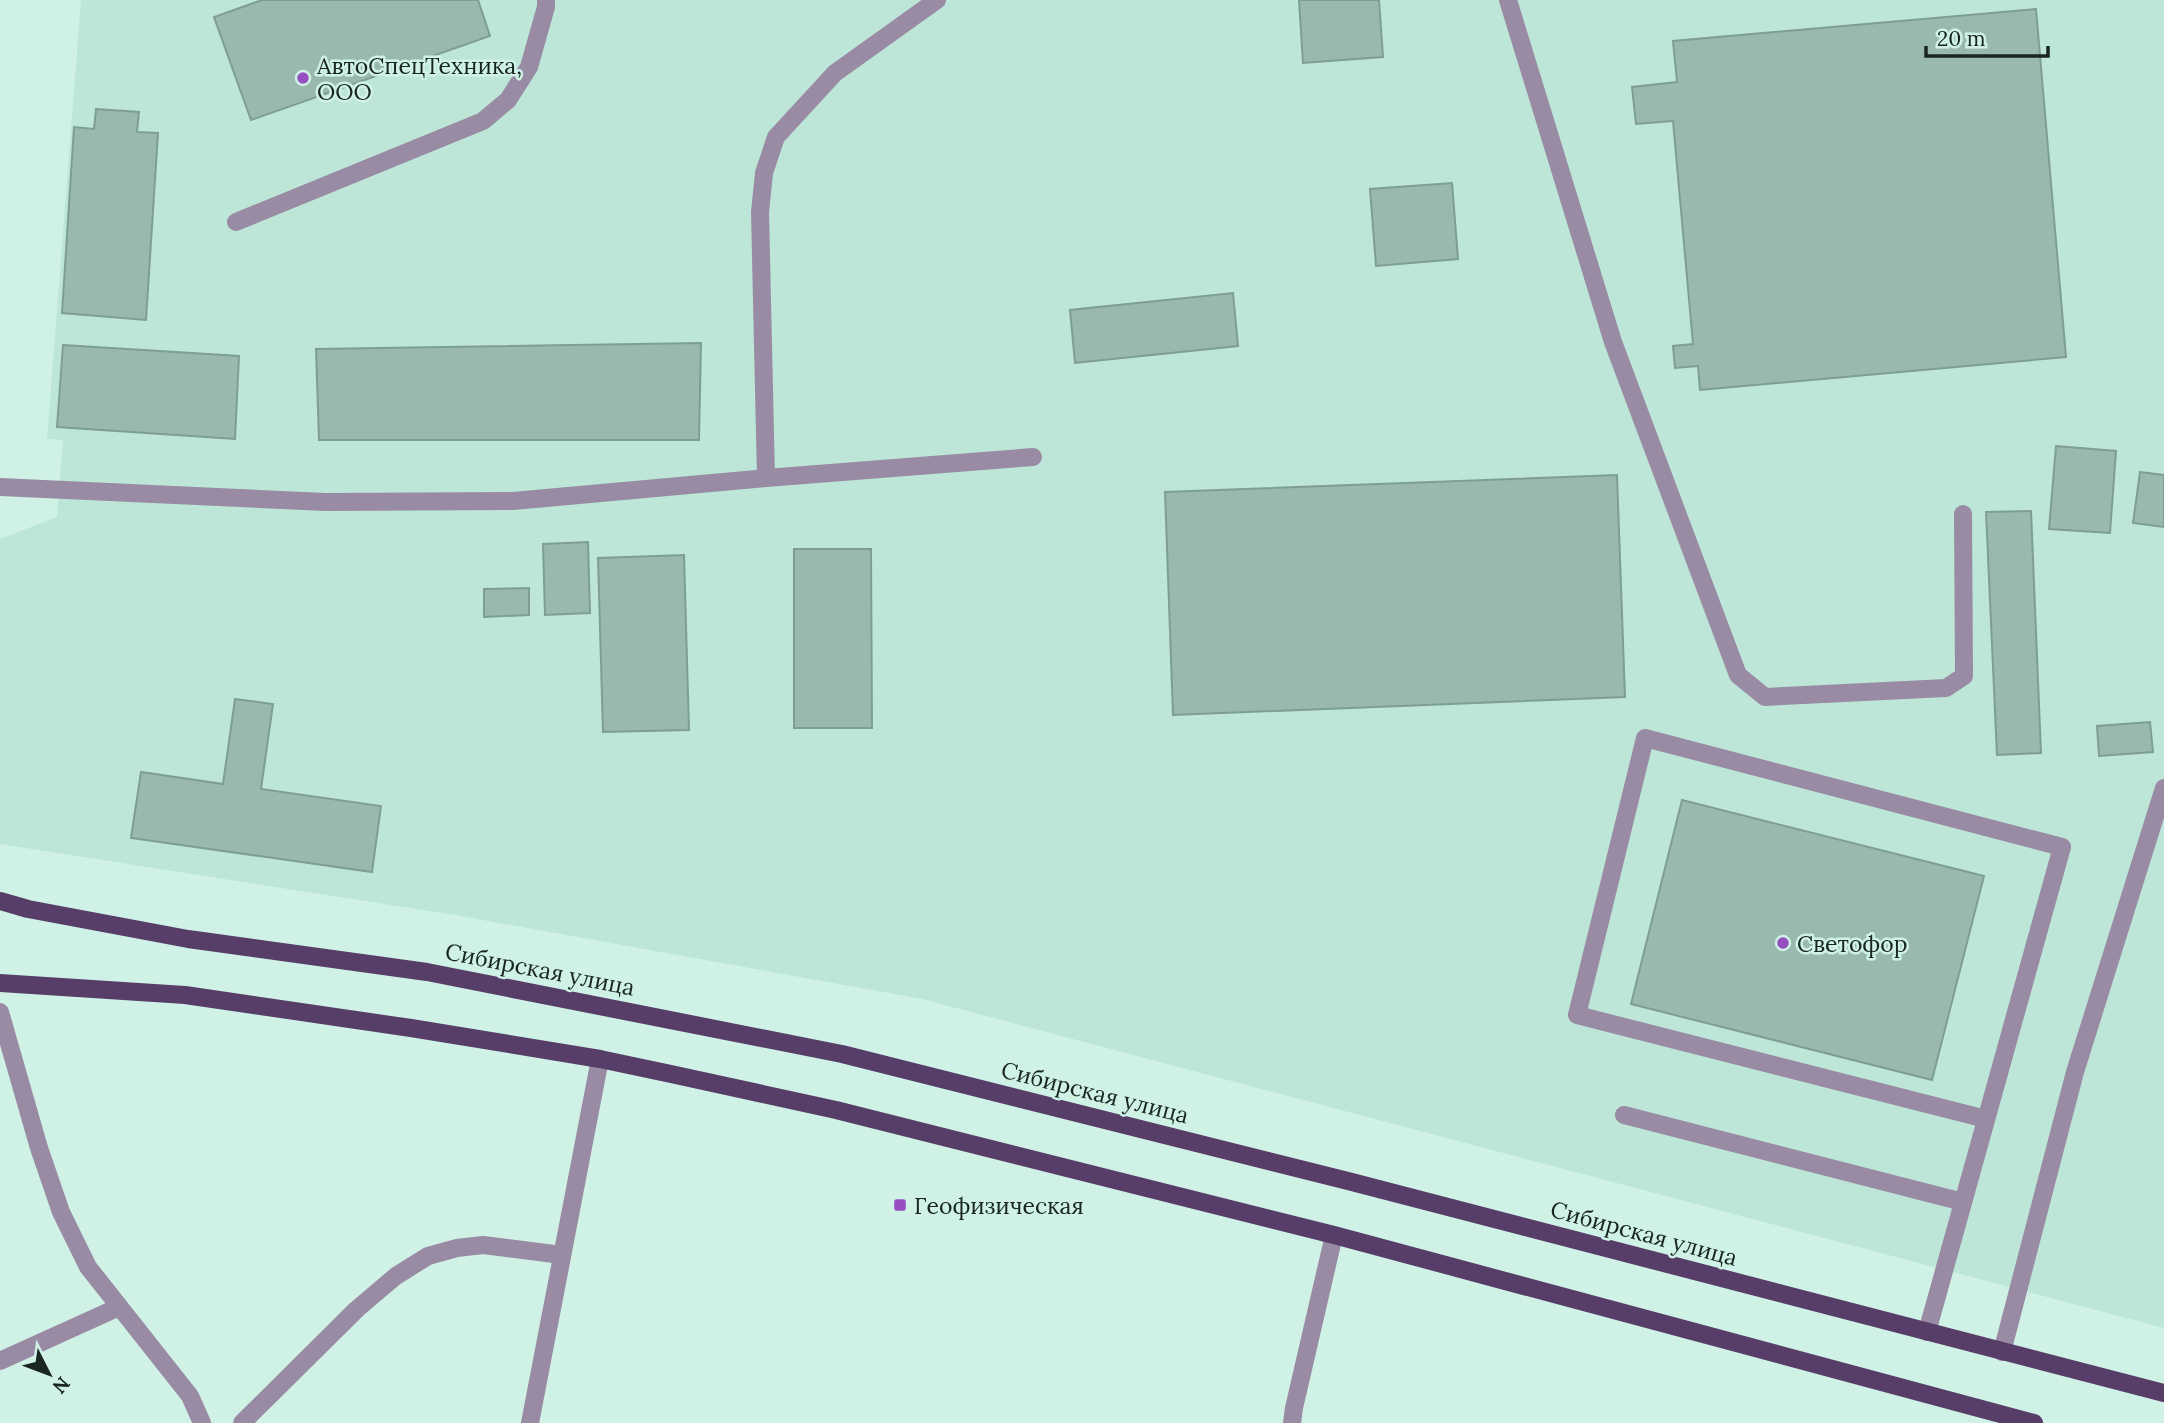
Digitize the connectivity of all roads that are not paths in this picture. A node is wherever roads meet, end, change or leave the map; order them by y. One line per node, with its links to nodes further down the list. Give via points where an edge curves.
1 (546, 0): 4 (lane, via 529,67 508,100 483,121)
2 (937, 0): 6 (lane, via 835,73 776,137 764,173 760,212)
3 (1508, 0): 8 (lane, via 1613,342 1738,675 1765,696 1946,688 1964,676)
4 (236, 222)
5 (1033, 457): 6 (lane)
6 (766, 478): 7 (lane, via 513,501 325,502)
7 (0, 487)
8 (1963, 514)
9 (2164, 788): 21 (lane, via 2075,1072)
10 (0, 901): 20 (main road, Сибирская улица, via 188,939 427,972 842,1054)
11 (0, 983): 13 (main road, via 185,995)
12 (0, 1012): 19 (lane, via 61,1212 88,1267)
13 (600, 1059): 17 (main road, via 836,1110); 18 (lane)
14 (1624, 1115): 16 (lane)
15 (1986, 1119): 15 (lane, via 2062,847 1645,738 1577,1016); 16 (lane)
16 (1963, 1202): 20 (lane)
17 (1334, 1236): 27 (lane); 28 (main road)
18 (562, 1255): 25 (lane, via 483,1245 428,1256 357,1309); 26 (lane)
19 (119, 1307): 22 (lane); 24 (lane, via 190,1396)
20 (1927, 1332): 21 (main road, Сибирская улица)
21 (2002, 1352): 23 (main road, Сибирская улица)
22 (0, 1361)
23 (2164, 1393)
24 (202, 1423)
25 (242, 1423)
26 (530, 1423)
27 (1292, 1423)
28 (2034, 1423)

